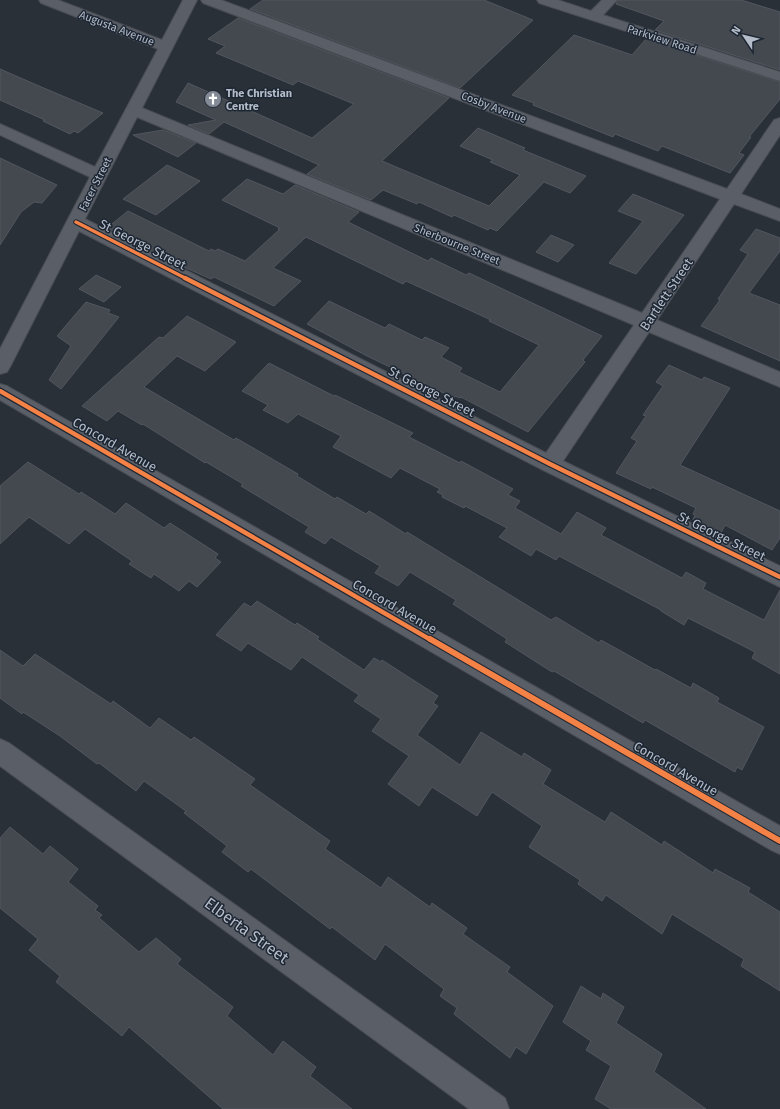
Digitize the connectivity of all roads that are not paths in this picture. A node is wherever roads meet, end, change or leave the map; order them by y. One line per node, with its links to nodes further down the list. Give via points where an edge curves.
1 (46, 0): 7 (street, Augusta Avenue)
2 (190, 0): 7 (street, Facer Street)
3 (208, 0): 13 (street, Cosby Avenue)
4 (544, 0): 6 (street, Parkview Road)
5 (610, 0): 6 (street)
6 (593, 16): 8 (street, Parkview Road)
7 (166, 47): 9 (street, Facer Street)
8 (780, 77)
9 (134, 110): 12 (street, Facer Street); 16 (street, Sherbourne Street)
10 (780, 124): 13 (street, Bartlett Street)
11 (0, 129): 12 (street)
12 (99, 175): 15 (street, Facer Street)
13 (731, 196): 14 (street, Cosby Avenue); 16 (street, Bartlett Street)
14 (780, 215)
15 (76, 222): 17 (street, Facer Street); 20 (street, St George Street)
16 (647, 323): 18 (street, Sherbourne Street); 20 (street, Bartlett Street)
17 (0, 367)
18 (780, 380)
19 (0, 391): 23 (street, Concord Avenue)
20 (550, 464): 21 (street, St George Street)
21 (780, 577)
22 (0, 751): 24 (street, Elberta Street)
23 (780, 841)
24 (494, 1109)

